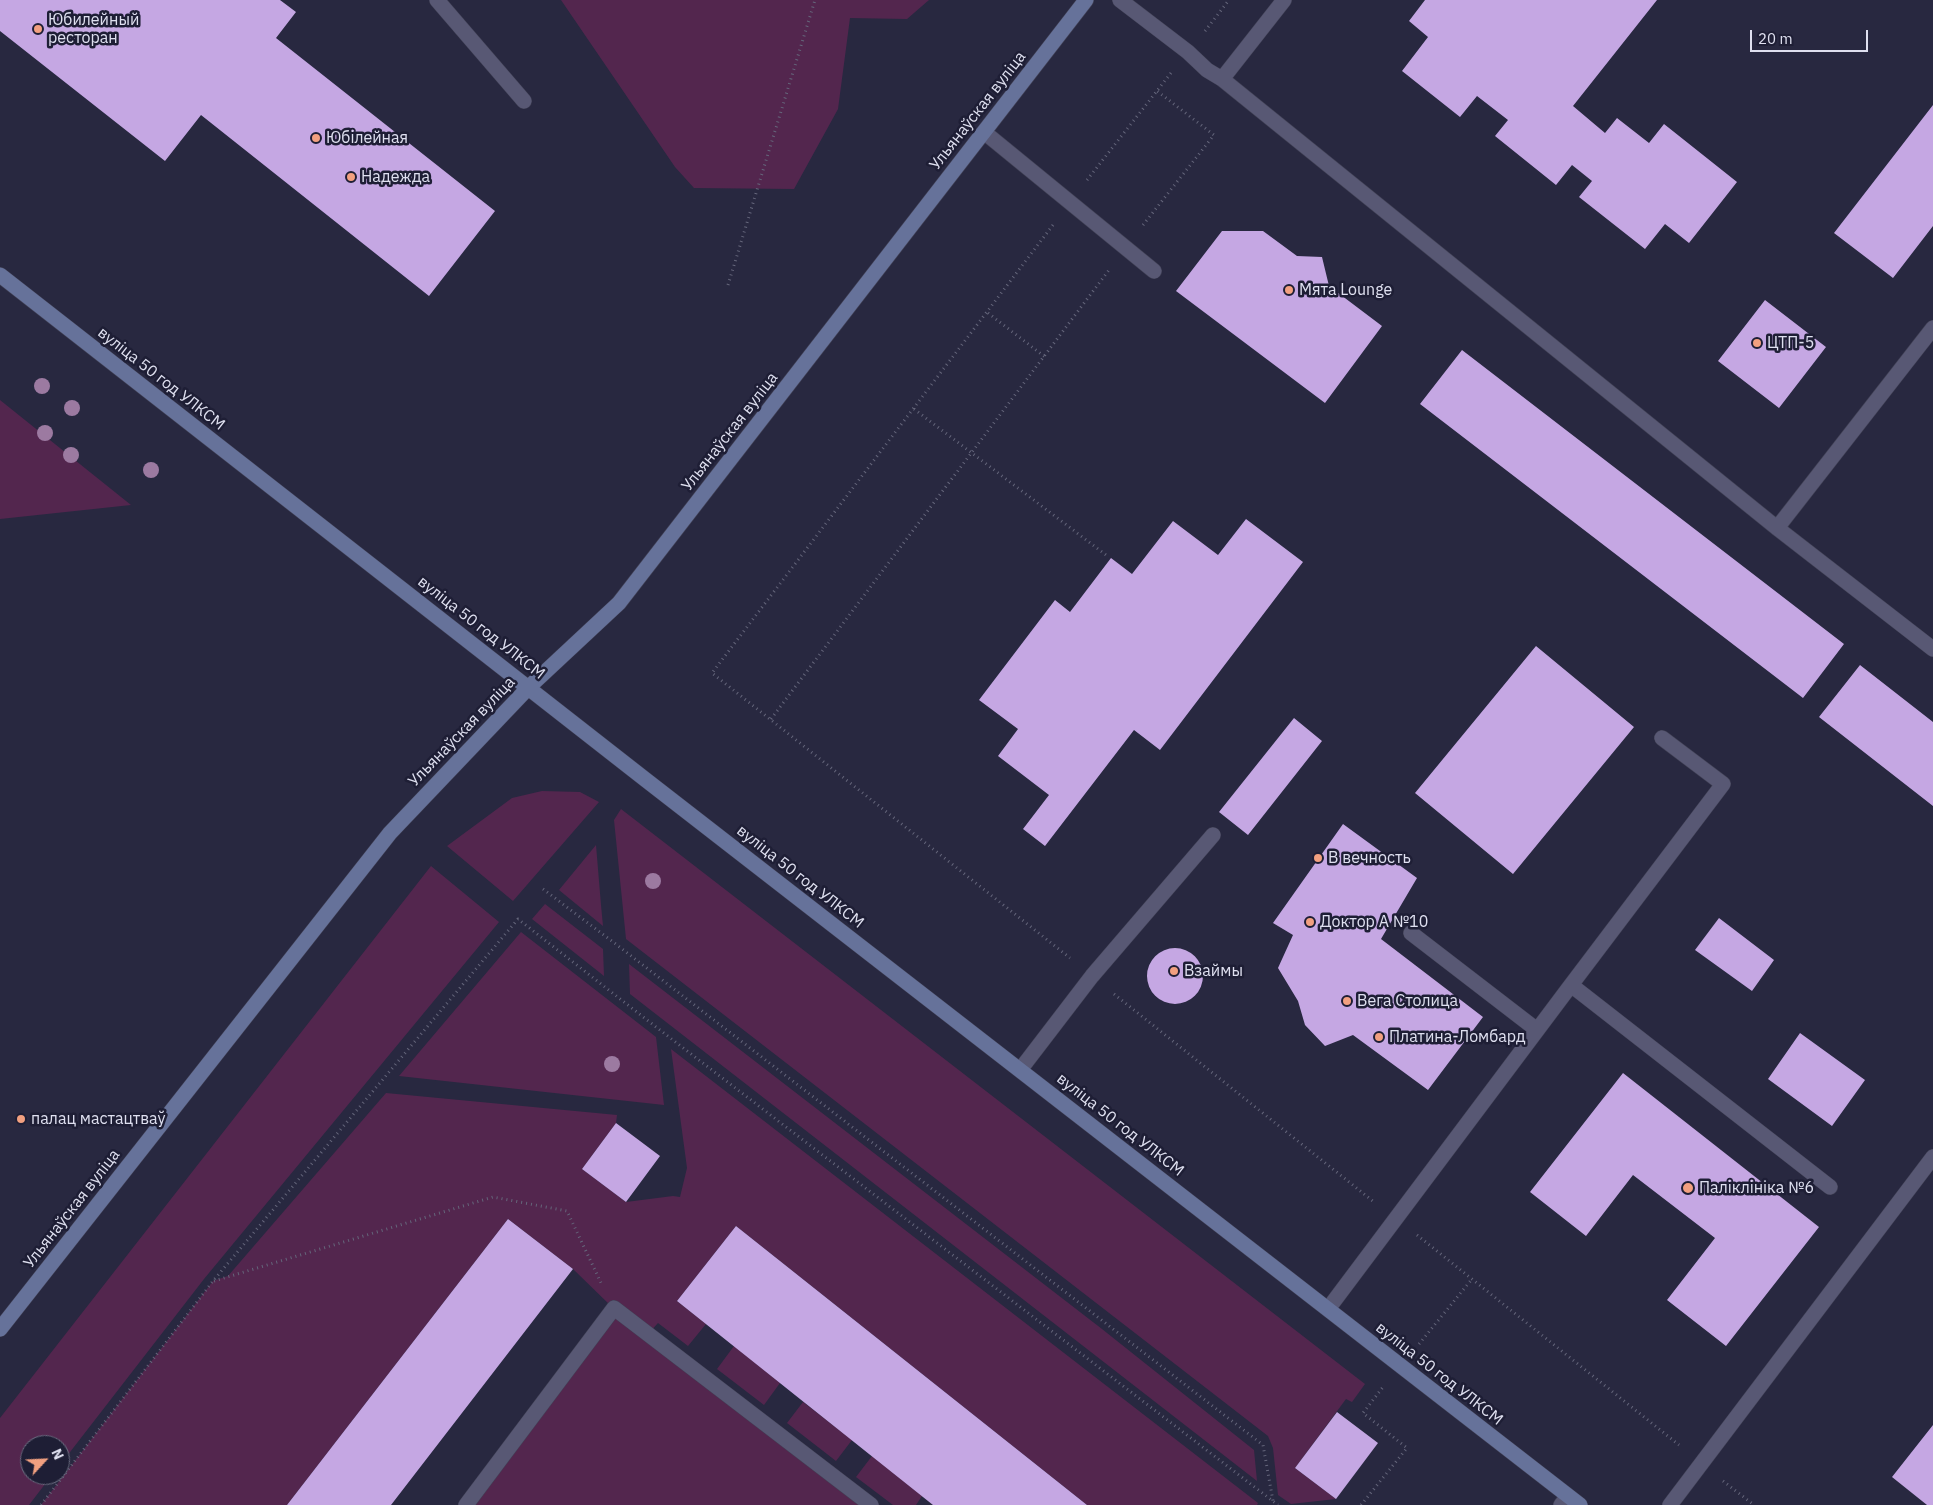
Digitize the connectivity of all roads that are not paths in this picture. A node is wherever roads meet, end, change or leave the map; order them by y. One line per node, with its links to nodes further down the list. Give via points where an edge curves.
1 (436, 0): 6 (lane)
2 (1086, 0): 7 (main road, Ульянаўская вуліца)
3 (1120, 0): 5 (lane)
4 (1284, 0): 5 (lane)
5 (1222, 79): 11 (lane)
6 (524, 100)
7 (984, 132): 8 (lane); 13 (main road, Ульянаўская вуліца, via 619,603)
8 (1154, 271)
9 (0, 275): 13 (main road, вуліца 50 год УЛКСМ)
10 (1933, 328): 11 (lane)
11 (1777, 528): 12 (lane)
12 (1933, 649)
13 (529, 687): 19 (main road, вуліца 50 год УЛКСМ); 23 (main road, Ульянаўская вуліца, via 390,833)
14 (1662, 738): 17 (lane, via 1723,784)
15 (1213, 835): 19 (lane, via 1092,976)
16 (1411, 933): 18 (lane)
17 (1571, 985): 18 (lane); 21 (lane)
18 (1537, 1030): 22 (lane)
19 (1020, 1070): 22 (main road, вуліца 50 год УЛКСМ)
20 (1933, 1157): 27 (lane)
21 (1830, 1187)
22 (1328, 1309): 24 (main road, вуліца 50 год УЛКСМ)
23 (0, 1329)
24 (1570, 1502)
25 (466, 1505): 26 (lane, via 614,1308)
26 (870, 1505)
27 (1670, 1505)

